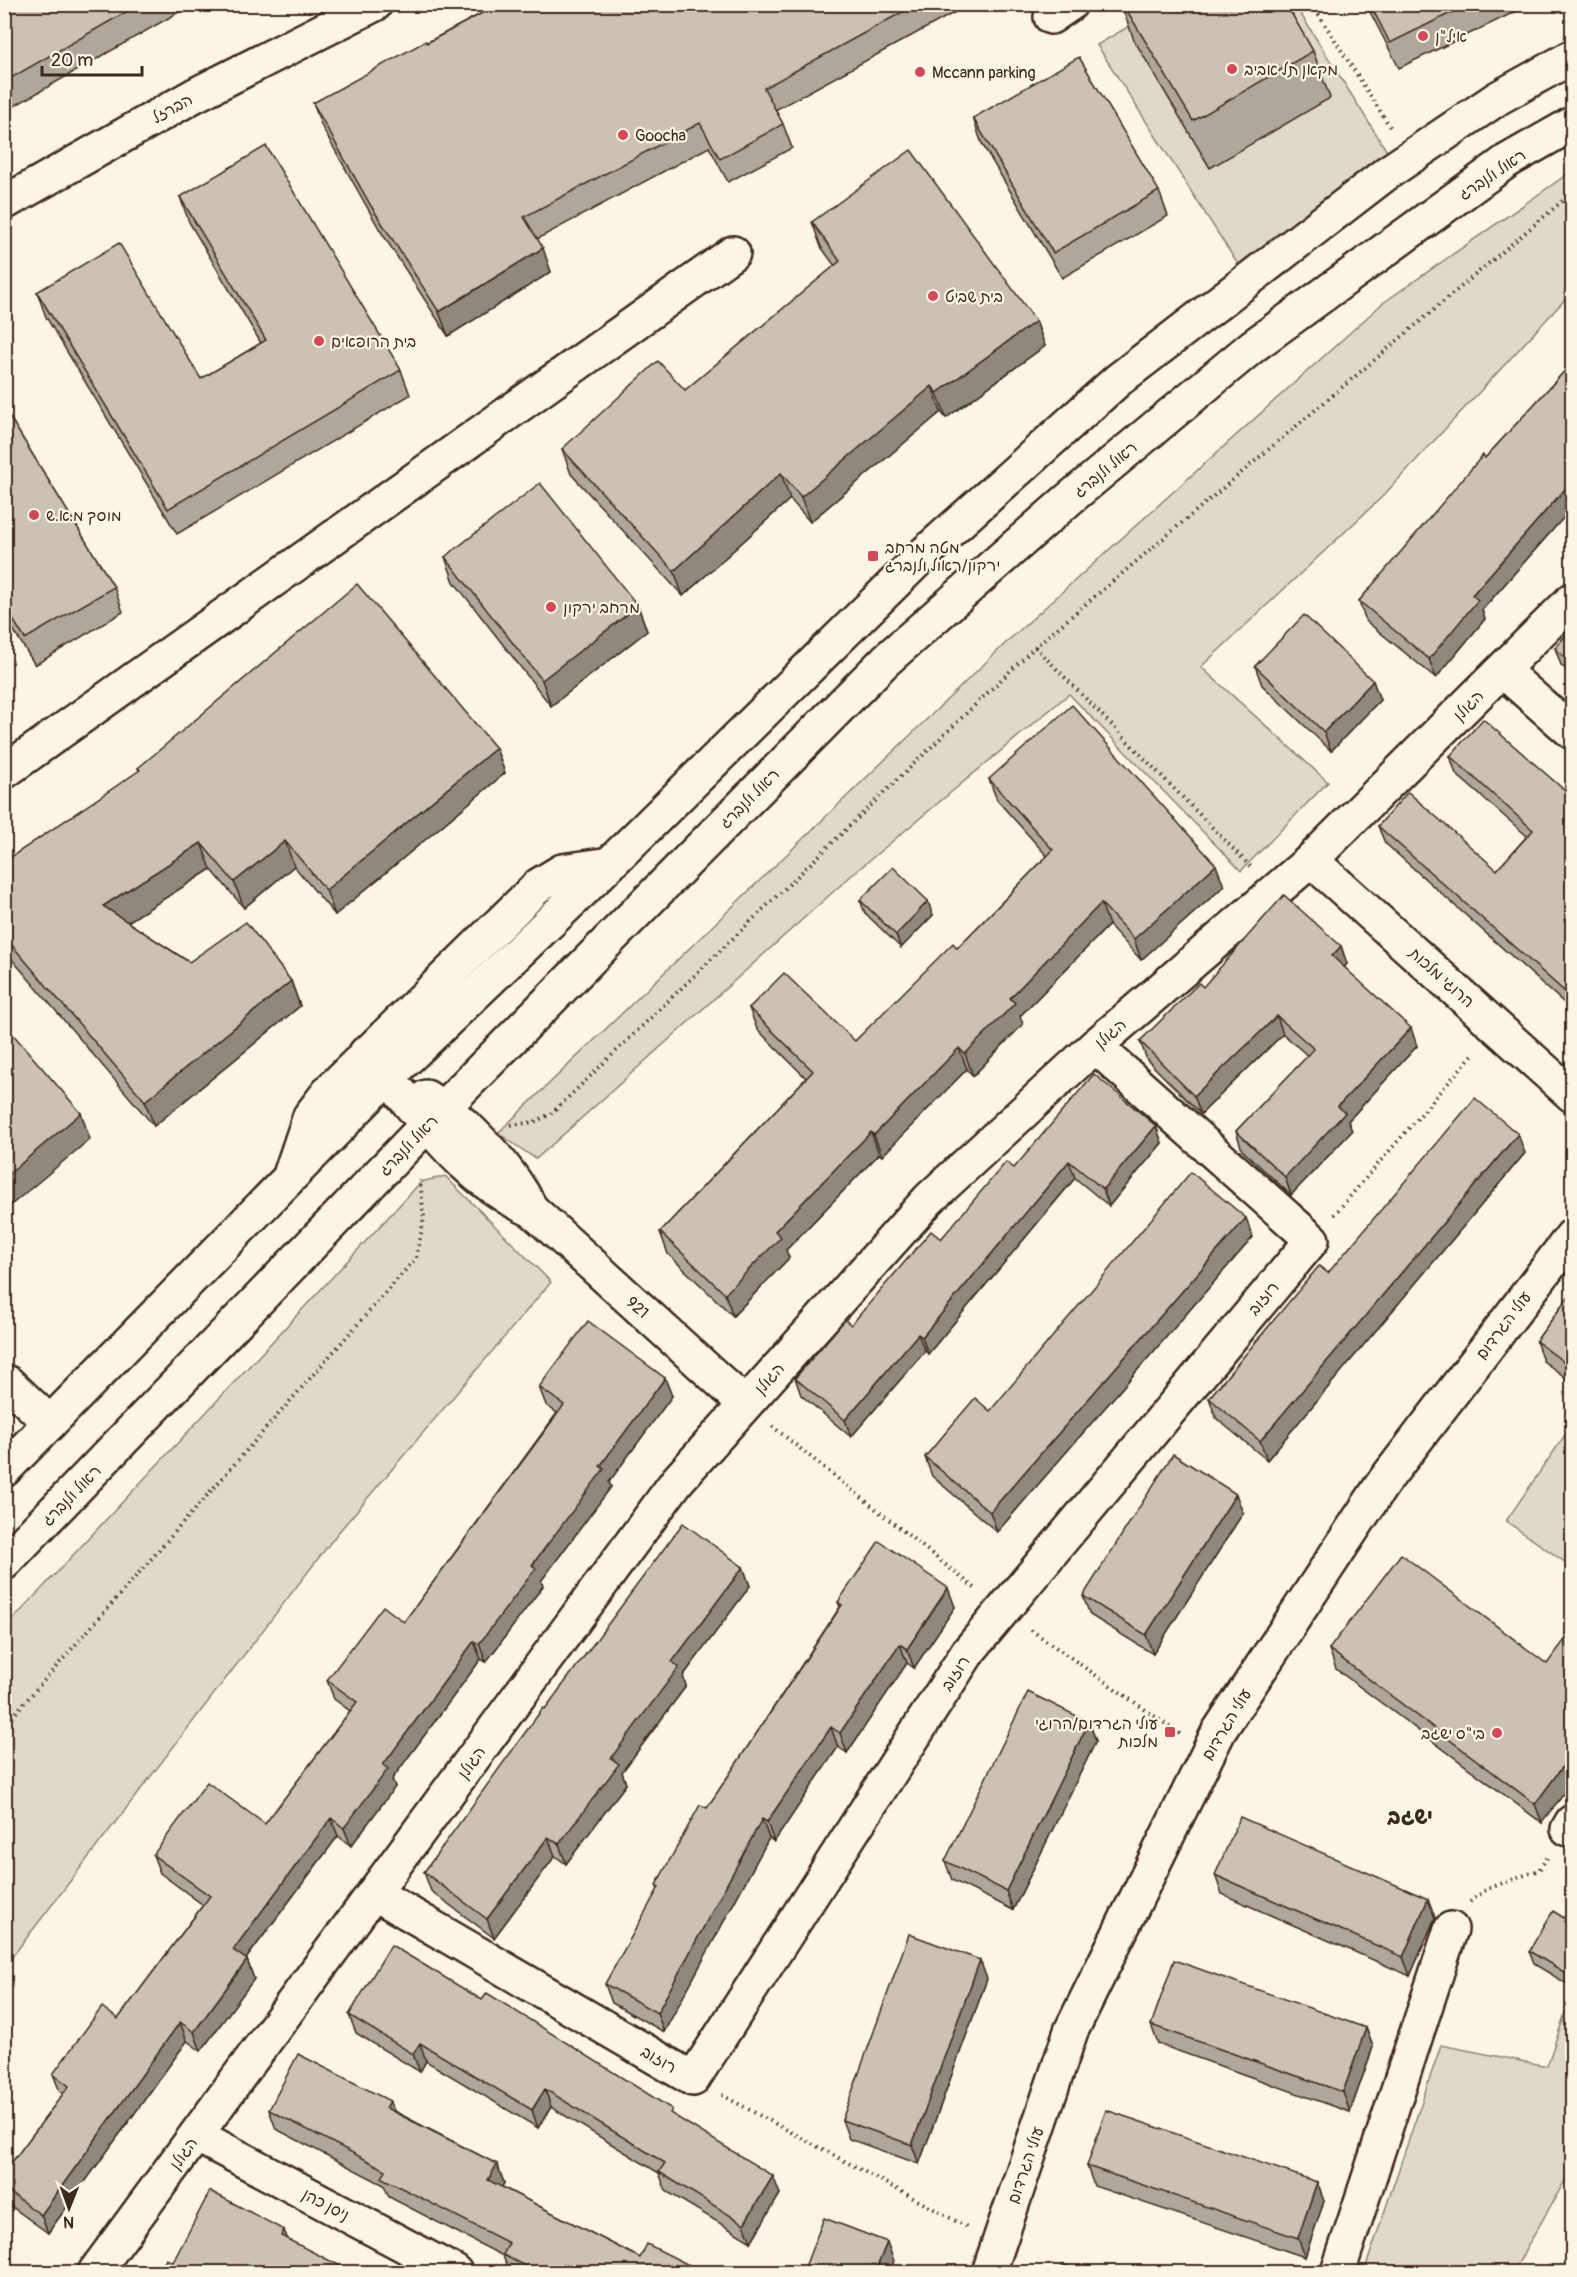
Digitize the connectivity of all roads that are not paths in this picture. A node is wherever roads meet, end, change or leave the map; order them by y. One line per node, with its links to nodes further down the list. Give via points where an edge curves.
1 (375, 4): 4 (street, הברזל, via 195,95)
2 (1572, 57): 11 (street, via 1498,98 1410,157 1109,388 924,554)
3 (1572, 124): 16 (street, ראול ולנברג, via 1507,161 1253,346 1069,499 886,660)
4 (4, 203)
5 (733, 253): 9 (street)
6 (1572, 600): 7 (street, הגולן)
7 (1503, 671): 8 (street); 10 (street, הגולן)
8 (1572, 732)
9 (4, 772)
10 (1311, 860): 12 (street, הגולן); 15 (street, הרוגי מלכות)
11 (610, 864): 13 (street, via 562,871 539,885); 14 (street)
12 (1095, 1046): 20 (street, הגולן, via 929,1199); 24 (street, רוזוב, via 1311,1240 969,1652 693,2079)
13 (366, 1053): 14 (street, 921); 17 (street, via 310,1116)
14 (388, 1077): 16 (street, 921); 17 (street)
15 (1572, 1095)
16 (442, 1124): 20 (street, 921, via 497,1192 532,1210); 23 (street, ראול ולנברג)
17 (290, 1177): 21 (street)
18 (1572, 1236): 27 (street, עולי הגרדום, via 1383,1483 1226,1721 1071,2031)
19 (8, 1383): 21 (street)
20 (745, 1404): 24 (street, הגולן, via 677,1481)
21 (50, 1423): 22 (street)
22 (4, 1470)
23 (4, 1563)
24 (374, 1893): 26 (street, הגולן)
25 (1451, 1929): 30 (street)
26 (196, 2135): 28 (street, הגולן); 29 (street, ניסן כהן)
27 (994, 2259)
28 (95, 2272)
29 (455, 2272)
30 (1338, 2272)

